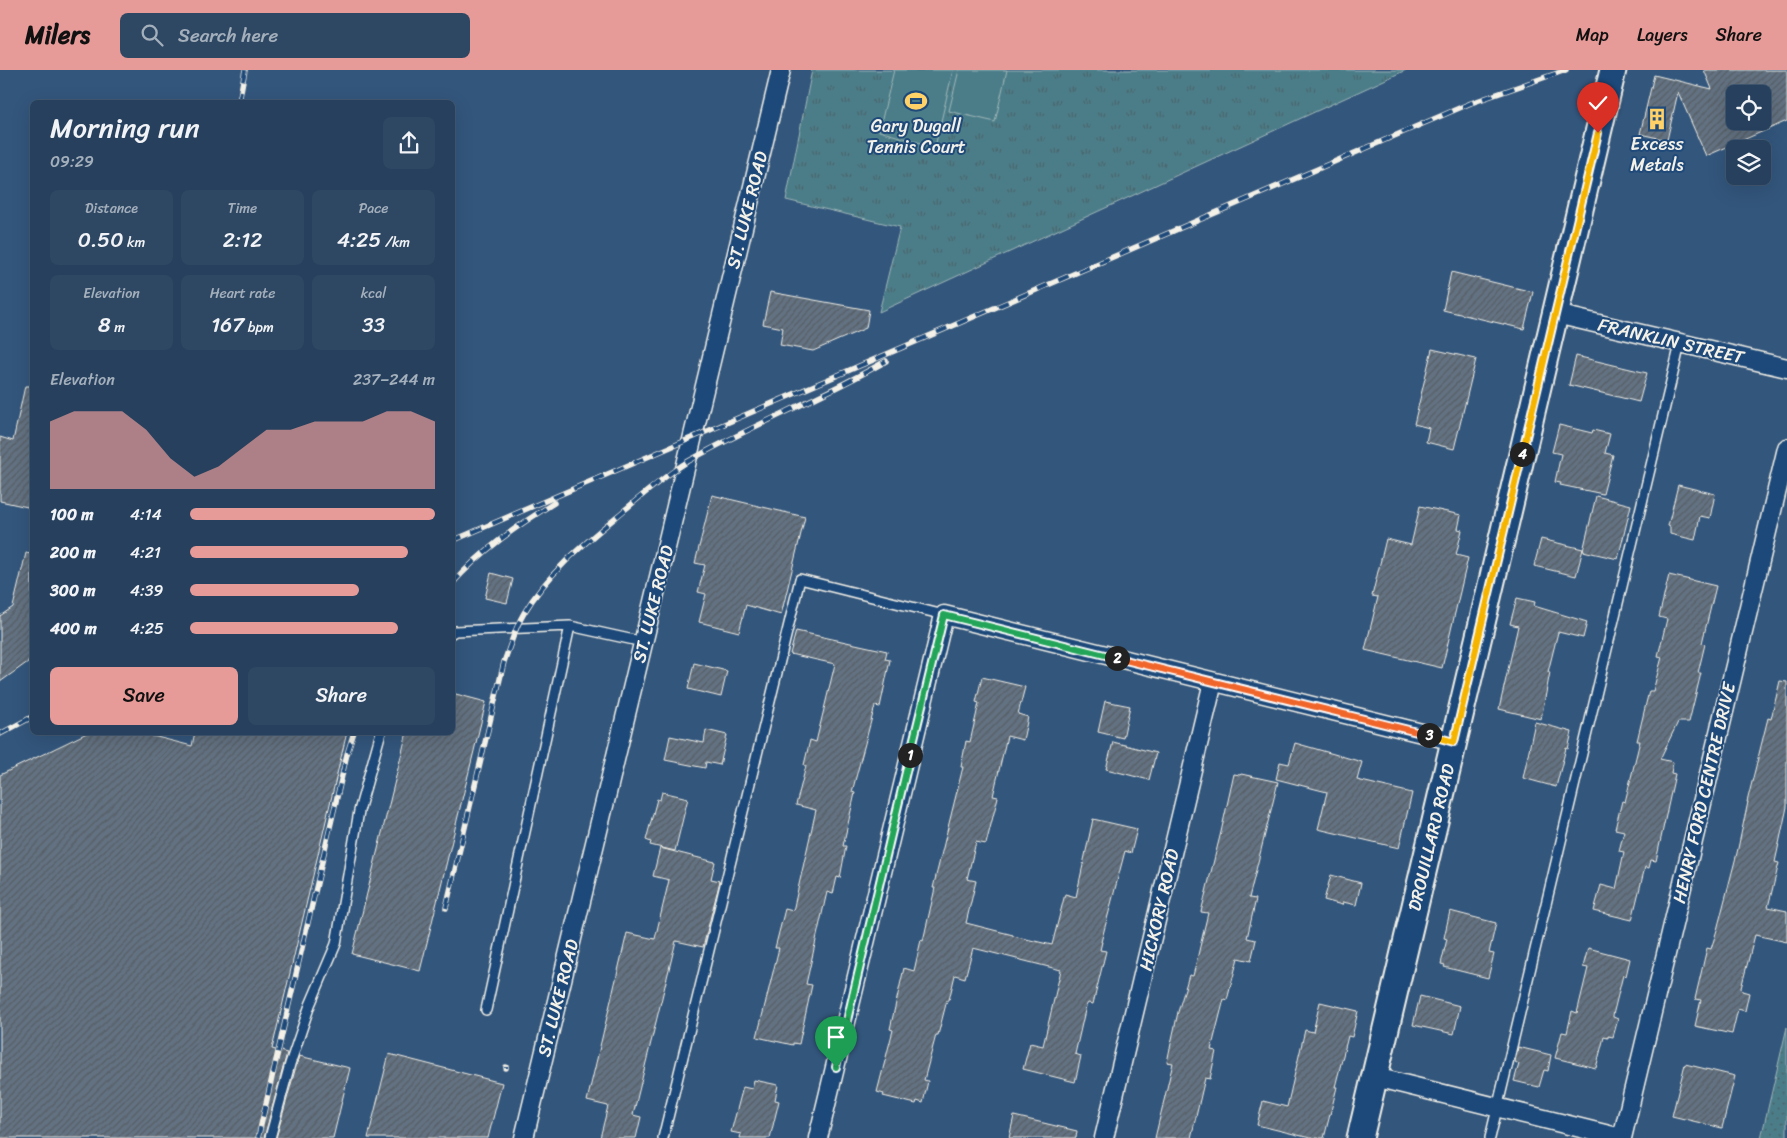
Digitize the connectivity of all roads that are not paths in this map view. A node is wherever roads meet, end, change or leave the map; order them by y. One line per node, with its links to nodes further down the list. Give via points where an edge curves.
1 (781, 70): 10 (street, ST. LUKE ROAD)
2 (1613, 70): 3 (street, DROUILLARD ROAD)
3 (1556, 314): 4 (street, FRANKLIN STREET); 13 (street, DROUILLARD ROAD)
4 (1680, 344): 5 (street, FRANKLIN STREET); 16 (lane)
5 (1787, 368)
6 (1787, 448): 24 (street, HENRY FORD CENTRE DRIVE)
7 (944, 615): 11 (street); 19 (lane, via 800,579); 20 (street)
8 (570, 626): 9 (lane); 10 (lane); 14 (lane)
9 (455, 631)
10 (643, 642): 18 (street, ST. LUKE ROAD)
11 (1213, 682): 13 (street); 21 (street, HICKORY ROAD)
12 (380, 735): 17 (lane, via 359,811 336,944 310,1005)
13 (1454, 742): 15 (street, DROUILLARD ROAD)
14 (486, 1010)
15 (1375, 1077): 16 (street); 22 (street, DROUILLARD ROAD)
16 (1498, 1108): 23 (lane); 24 (street)
17 (270, 1138)
18 (524, 1138)
19 (664, 1138)
20 (818, 1138)
21 (1104, 1138)
22 (1360, 1138)
23 (1490, 1138)
24 (1621, 1138)

